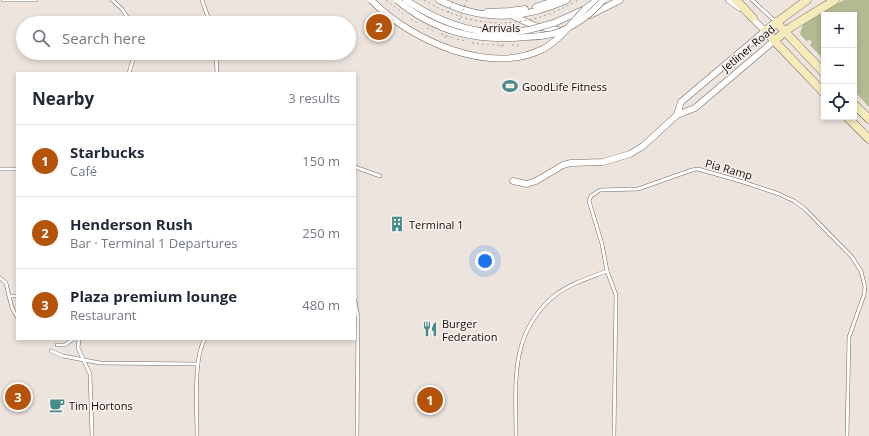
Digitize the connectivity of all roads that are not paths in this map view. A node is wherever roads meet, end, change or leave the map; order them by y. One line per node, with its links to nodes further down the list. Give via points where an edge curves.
1 (3, 0): 2 (lane)
2 (36, 0)
3 (112, 0): 21 (lane)
4 (202, 0): 22 (lane)
5 (371, 0): 20 (street, bridge, via 398,23 428,41 458,51 496,58 522,56 544,48 556,40)
6 (398, 0): 19 (street, Arrivals, bridge, via 412,11 442,27 464,35 490,39 553,34 577,23); 27 (street, via 434,23 471,35 489,38 518,37)
7 (406, 0): 20 (street, bridge, via 458,27 488,32 528,30 554,23)
8 (439, 0): 23 (street, via 476,14)
9 (443, 0): 10 (street, Arrivals, bridge, via 470,10 491,12 527,9)
10 (556, 0)
11 (567, 0): 23 (street, via 552,7)
12 (604, 0): 19 (street, Arrivals, bridge)
13 (620, 0): 25 (street)
14 (729, 0): 24 (street)
15 (736, 0): 24 (street)
16 (752, 0): 26 (lane)
17 (807, 0): 26 (street, Jetliner Road)
18 (832, 1): 29 (street, Jetliner Road)
19 (598, 2): 20 (street); 25 (street)
20 (585, 8)
21 (126, 16)
22 (208, 16)
23 (513, 16): 27 (street, via 535,26)
24 (753, 18): 28 (street)
25 (579, 21): 27 (street)
26 (776, 22): 28 (street, Jetliner Road); 29 (street)
27 (558, 30)
28 (765, 31): 30 (street); 38 (street, Jetliner Road, via 681,102)
29 (785, 31): 30 (street, Jetliner Road); 33 (street)
30 (775, 40): 36 (street); 38 (street, Jetliner Road, via 695,108)
31 (134, 60): 34 (lane)
32 (216, 60): 35 (lane)
33 (821, 70)
34 (129, 72)
35 (217, 72)
36 (821, 90)
37 (857, 107): 40 (street)
38 (677, 115): 46 (street, Jetliner Road, via 643,146 630,154 603,162 563,165 527,184)
39 (850, 120): 41 (street)
40 (869, 120)
41 (869, 139)
42 (356, 167): 45 (lane)
43 (0, 169): 44 (lane)
44 (16, 169)
45 (380, 176)
46 (513, 181)
47 (607, 271): 63 (lane, via 574,284 555,296 537,312 529,326 517,364); 64 (lane, Pia Ramp, via 616,295); 65 (lane, Pia Ramp, via 589,201 591,196 600,190 638,189 698,169 779,194 800,205 852,257 864,279 864,296 849,337)
48 (0, 278): 49 (lane, via 6,283)
49 (9, 296): 50 (lane); 52 (lane)
50 (16, 296)
51 (356, 306): 62 (lane)
52 (16, 315)
53 (71, 340): 56 (lane, via 65,345)
54 (79, 340): 58 (lane, via 78,348)
55 (204, 340): 59 (lane)
56 (57, 345)
57 (51, 351): 58 (lane)
58 (84, 360): 59 (lane, via 100,363); 60 (lane, via 90,374)
59 (198, 364): 61 (lane)
60 (92, 436)
61 (197, 436)
62 (357, 436)
63 (516, 436)
64 (614, 436)
65 (846, 436)

